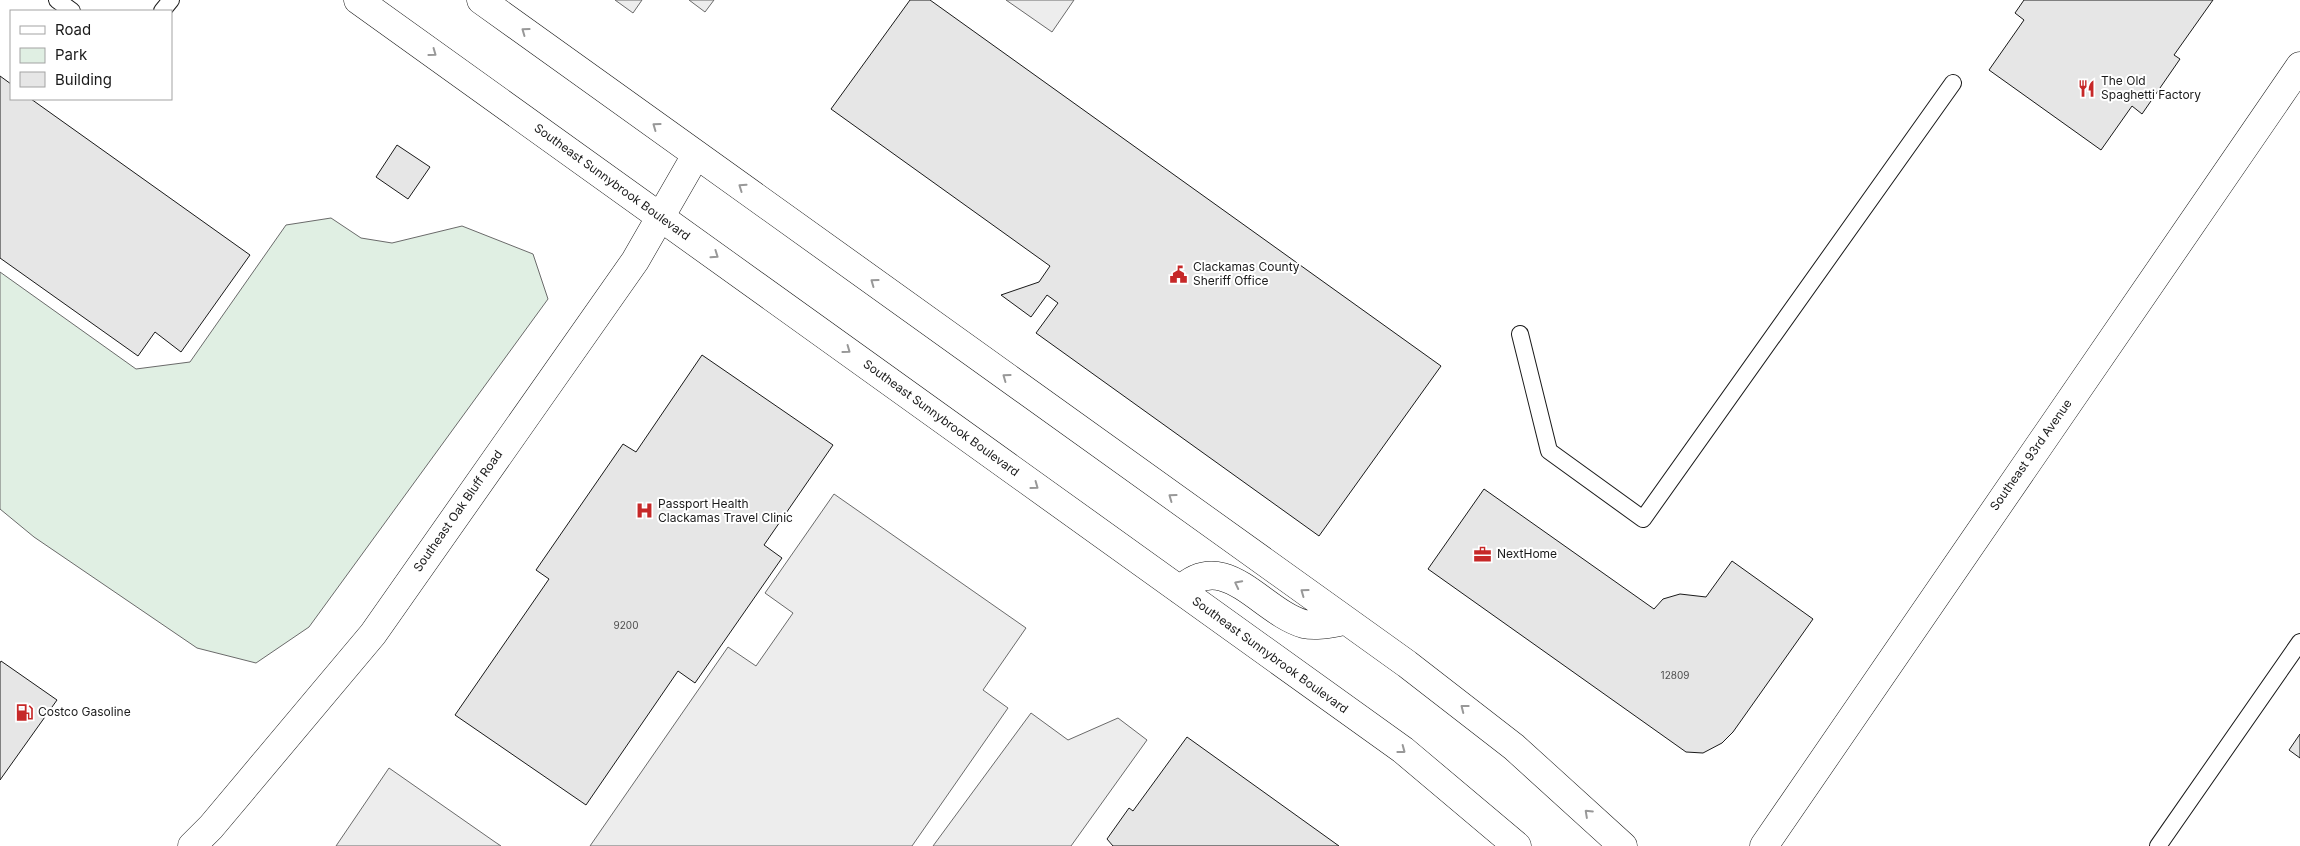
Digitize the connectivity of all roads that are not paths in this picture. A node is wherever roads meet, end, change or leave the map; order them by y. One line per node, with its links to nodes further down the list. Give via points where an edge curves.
1 (57, 0): 5 (lane)
2 (171, 0): 6 (lane)
3 (358, 0): 10 (main road, Southeast Sunnybrook Boulevard, one-way to 10)
4 (482, 0): 9 (main road, one-way to 4)
5 (71, 10)
6 (163, 10)
7 (2300, 66): 18 (main road, Southeast 93rd Avenue)
8 (1953, 83): 11 (lane, via 1643,518 1549,451)
9 (696, 155): 10 (main road, Southeast Oak Bluff Road); 13 (main road, one-way to 9)
10 (660, 217): 12 (main road, Southeast Sunnybrook Boulevard, one-way to 12); 15 (main road, Southeast Oak Bluff Road, via 635,261 373,634)
11 (1520, 334)
12 (1180, 590): 13 (main road, one-way to 12, via 1305,624 1291,619 1240,584 1221,577 1192,578); 16 (main road, Southeast Sunnybrook Boulevard, one-way to 16, via 1403,750)
13 (1345, 621): 17 (main road, one-way to 13, via 1514,747 1407,664)
14 (2300, 642): 19 (lane)
15 (192, 846)
16 (1517, 846)
17 (1623, 846)
18 (1764, 846)
19 (2158, 846)

